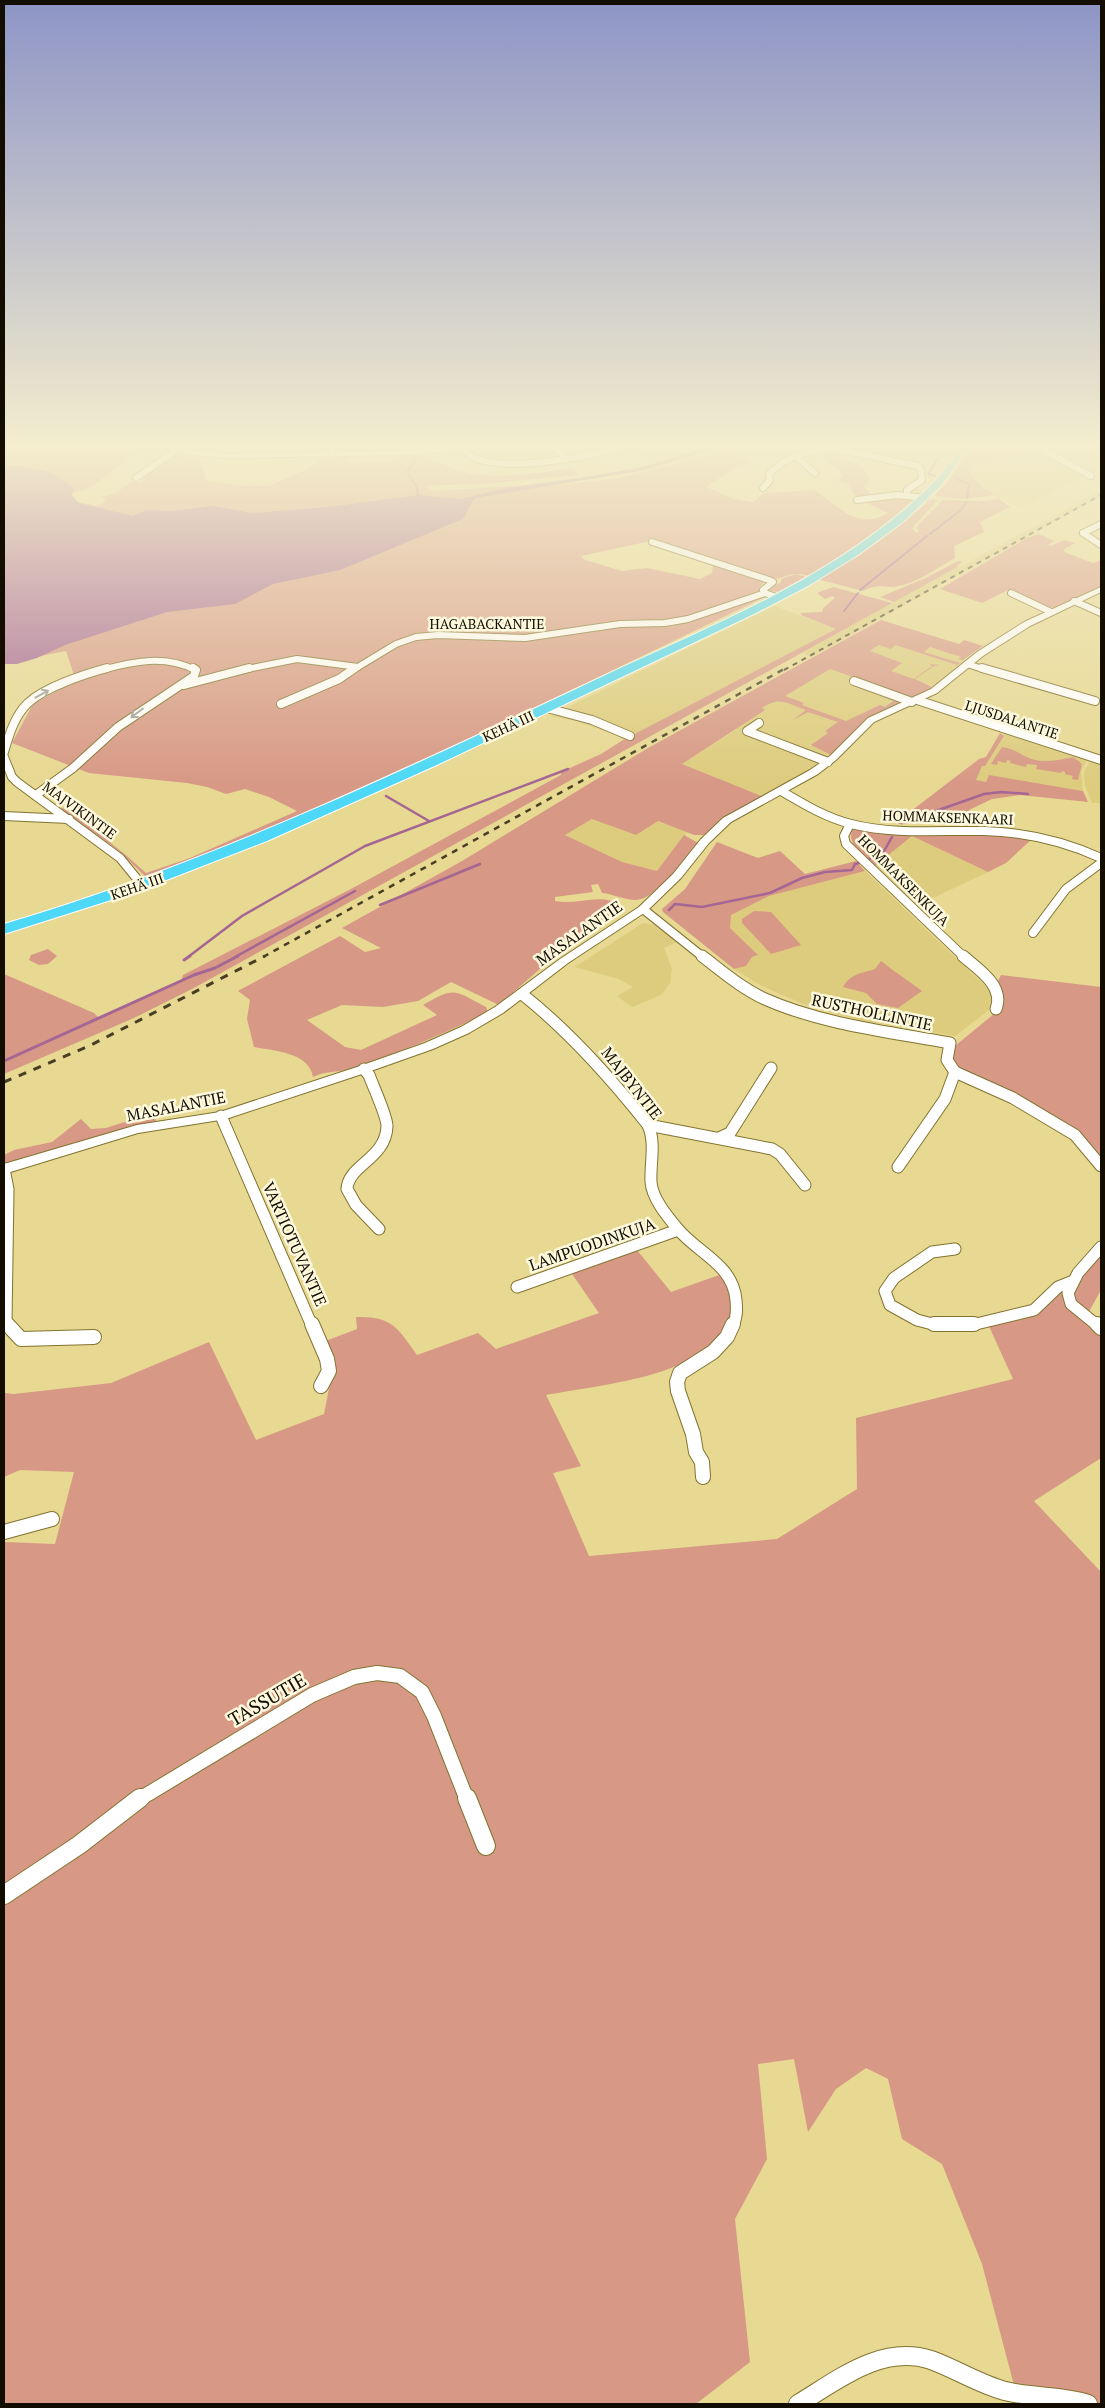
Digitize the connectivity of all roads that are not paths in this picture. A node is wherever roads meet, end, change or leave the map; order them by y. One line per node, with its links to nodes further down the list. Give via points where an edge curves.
1 (699, 557): 5 (street, via 773,582 764,588)
2 (844, 557): 5 (highway, KEHÄ III, via 802,583)
3 (1101, 589): 6 (street, MASALANTIE)
4 (1011, 592): 7 (street)
5 (770, 595): 10 (street, HAGABACKANTIE, via 664,623 620,624 525,638 416,637 396,644); 18 (highway, KEHÄ III)
6 (1074, 601): 7 (street, MASALANTIE); 8 (street)
7 (1051, 612): 9 (street, MASALANTIE, via 1002,639)
8 (1101, 613)
9 (967, 664): 15 (street, MASALANTIE, via 940,686); 16 (street)
10 (358, 667): 12 (street, via 298,659); 17 (street, HAGABACKANTIE, via 339,680)
11 (192, 668): 12 (street); 14 (street, via 196,670 194,676); 21 (street, one-way to 11, via 27,703 51,690 92,673 159,660)
12 (220, 676): 14 (street)
13 (854, 681): 15 (street, LJUSDALANTIE)
14 (178, 686): 26 (street, one-way to 26, via 118,727)
15 (914, 701): 23 (street, LJUSDALANTIE); 24 (street, MASALANTIE, via 870,720)
16 (1095, 701)
17 (281, 704)
18 (546, 708): 20 (street, via 592,720); 32 (highway, KEHÄ III, via 327,811)
19 (759, 723): 24 (street, via 747,731)
20 (630, 736)
21 (4, 752)
22 (4, 757): 26 (street, MAJVIKINTIE, via 12,777)
23 (1101, 760)
24 (828, 762): 25 (street, MASALANTIE)
25 (782, 792): 29 (street, HOMMAKSENKUJA, via 817,812); 33 (street, MASALANTIE, via 734,815 718,827)
26 (39, 794): 28 (street, MAJVIKINTIE)
27 (4, 816): 28 (street)
28 (69, 819): 32 (street, MAJVIKINTIE, via 120,858)
29 (850, 824): 30 (street, HOMMAKSENKAARI, via 898,830 1008,832 1056,842); 37 (street, HOMMAKSENKUJA, via 844,836 846,844 990,980 999,1001)
30 (1101, 858)
31 (1101, 863): 35 (street, via 1066,888)
32 (142, 885): 34 (highway, KEHÄ III)
33 (644, 909): 36 (street, MASALANTIE, via 564,961); 40 (street, RUSTHOLLINTIE, via 752,993 859,1028 950,1043 947,1060)
34 (4, 929)
35 (1033, 933)
36 (522, 994): 39 (street, MASALANTIE, via 456,1034); 42 (street, MAJBYNTIE, via 598,1063)
37 (996, 1009)
38 (771, 1068): 43 (street, via 730,1132)
39 (364, 1069): 41 (street, MASALANTIE); 48 (street, via 387,1125 375,1156 357,1168 346,1188 350,1197)
40 (955, 1072): 44 (street, via 1013,1098 1075,1135); 45 (street, via 945,1099)
41 (221, 1116): 46 (street, MASALANTIE, via 137,1129); 56 (street, VARTIOTUVANTIE, via 327,1358 329,1371)
42 (648, 1125): 43 (street); 49 (street, MAJBYNTIE, via 652,1134 651,1184 658,1202)
43 (719, 1138): 47 (street, via 772,1149 780,1154)
44 (1101, 1166)
45 (898, 1167)
46 (4, 1169): 55 (street, via 8,1189 6,1323 21,1339)
47 (805, 1185)
48 (379, 1229)
49 (678, 1230): 53 (street, LAMPUODINKUJA); 57 (street, MAJBYNTIE, via 702,1249 729,1276 735,1287 737,1317 727,1337 713,1352 680,1373 678,1391 702,1462)
50 (1101, 1247): 52 (street)
51 (955, 1249): 52 (street, via 932,1252 894,1278 886,1291 890,1305 917,1320 936,1325 972,1325 1034,1310 1058,1287)
52 (1073, 1281): 54 (street, via 1068,1293 1071,1304)
53 (517, 1287)
54 (1101, 1328)
55 (94, 1336)
56 (321, 1386)
57 (702, 1477)
58 (52, 1519): 59 (street)
59 (4, 1532)
60 (486, 1846): 61 (street, TASSUTIE, via 422,1692 400,1676 377,1673 354,1677 312,1695 142,1797 79,1845)
61 (4, 1895)
62 (798, 2404): 63 (street, via 888,2356 912,2354 994,2388)
63 (1088, 2404)

